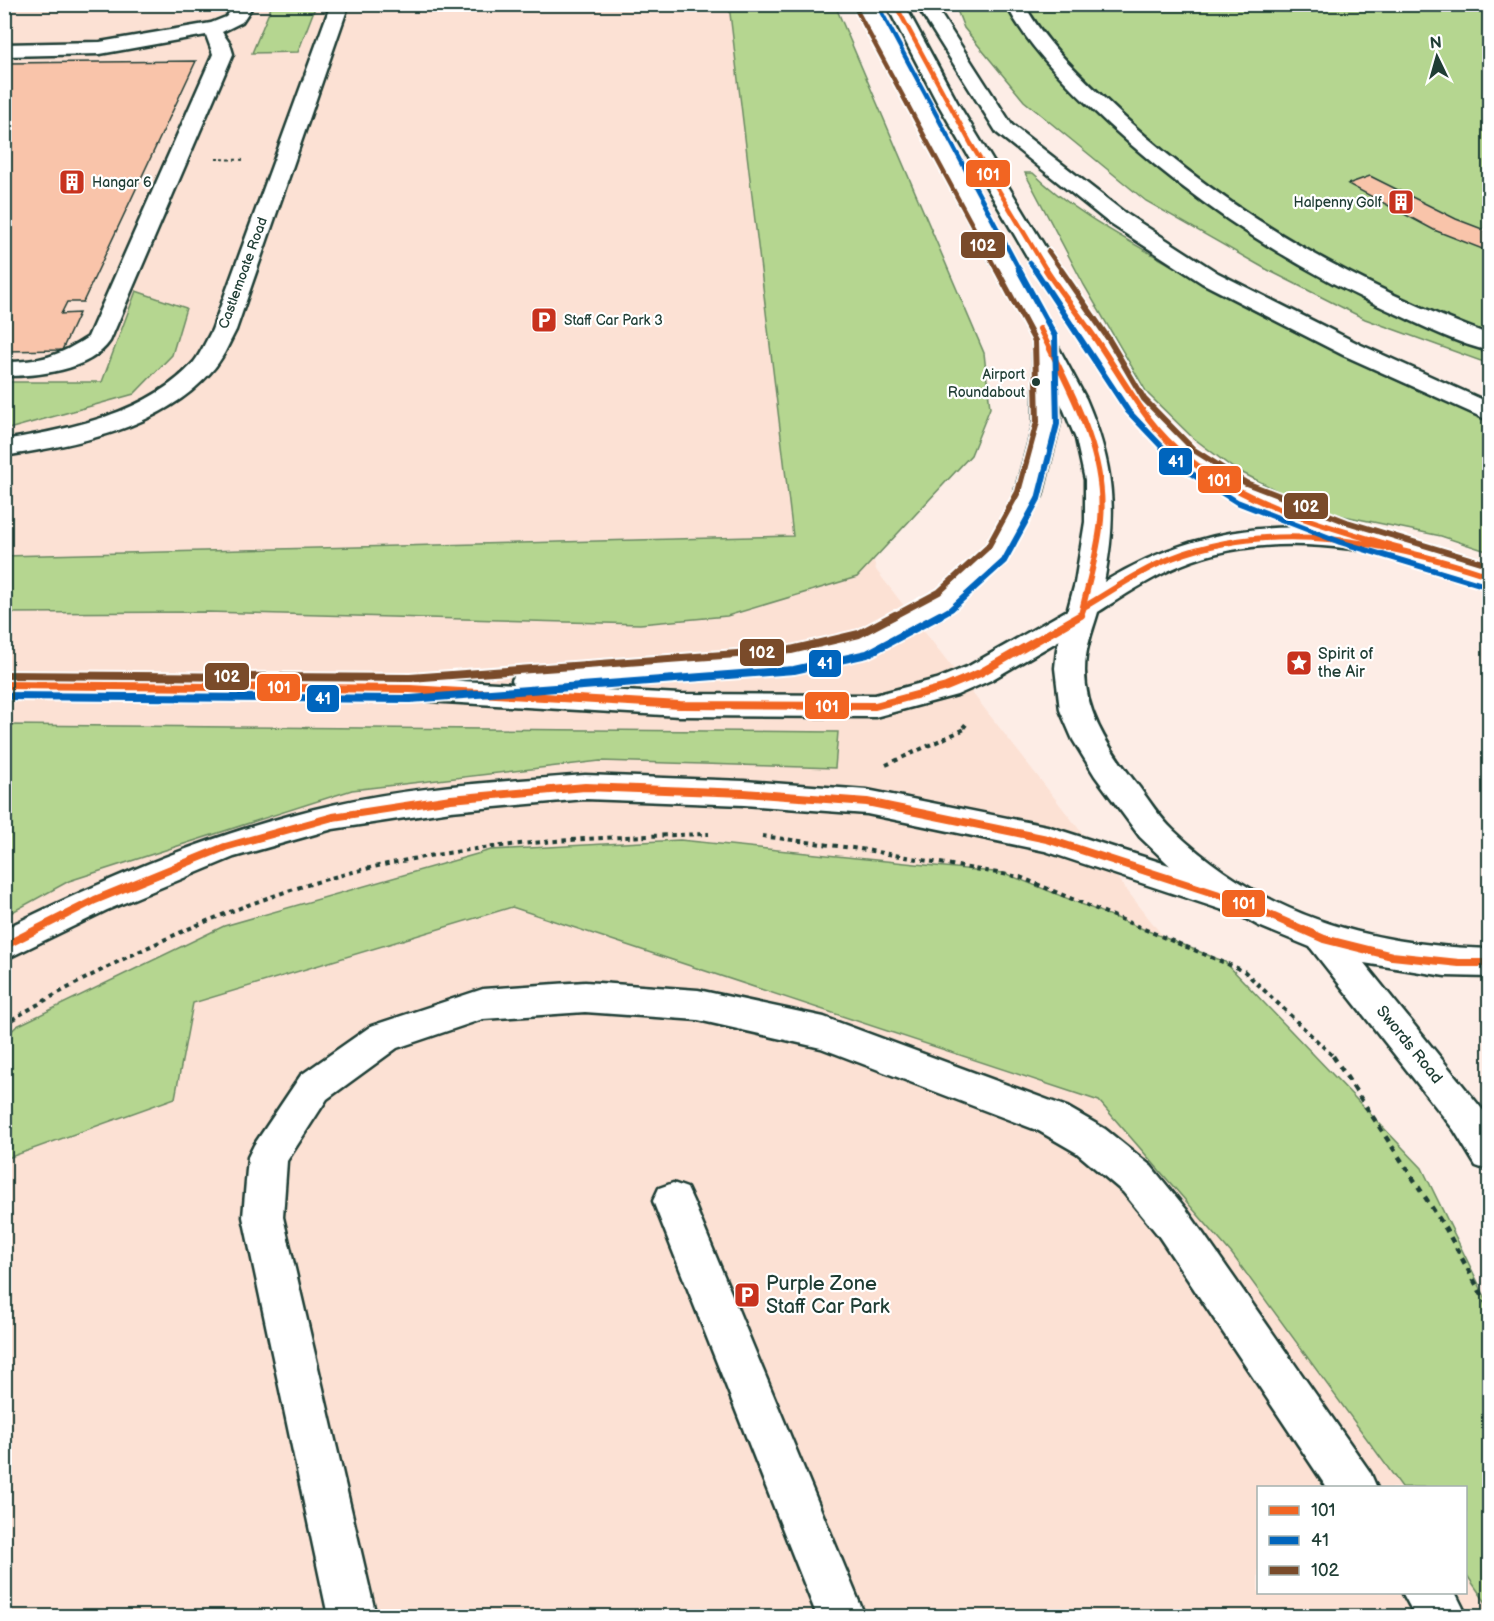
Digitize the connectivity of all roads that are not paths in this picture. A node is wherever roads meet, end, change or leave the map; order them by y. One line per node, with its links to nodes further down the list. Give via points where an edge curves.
1 (245, 4): 7 (main road, via 240,17)
2 (340, 4): 14 (main road, Castlemoate Road, via 224,330 201,369 159,400 114,424 56,441)
3 (865, 4): 10 (main road)
4 (895, 4): 9 (main road, via 947,102 1054,282)
5 (1015, 4): 11 (main road, via 1023,22 1118,127 1178,174 1262,233 1338,278 1452,331)
6 (927, 9): 9 (main road, via 957,80 1070,281); 13 (main road, via 1004,129 1117,218 1210,278 1352,350)
7 (211, 29): 8 (main road, via 100,48); 12 (main road, via 223,54 98,341 71,359)
8 (4, 50)
9 (1094, 337): 15 (main road, via 1136,405 1187,458 1241,492 1344,532)
10 (1045, 338): 17 (main road, via 1078,406 1100,480 1101,519); 19 (main road, via 1047,423 1028,496 996,554 945,601 918,617 863,644 793,660)
11 (1490, 344)
12 (4, 369)
13 (1490, 413)
14 (4, 448)
15 (1400, 548): 16 (main road); 17 (main road, via 1302,537 1245,540 1185,553 1131,578)
16 (1490, 576)
17 (1082, 611): 19 (main road, via 980,673 946,687 875,706 680,705); 20 (main road, via 1070,658 1076,714 1110,774 1160,838)
18 (4, 685): 19 (main road)
19 (410, 690)
20 (1238, 901): 21 (main road); 22 (main road, via 1047,839 867,802 585,787 451,799 333,817 225,847 95,900)
21 (1324, 939): 23 (main road, via 1392,956); 24 (main road, Swords Road, via 1468,1118)
22 (4, 946)
23 (1490, 963)
24 (1490, 1154)
25 (672, 1201): 29 (main road)
26 (1353, 1486): 28 (main road, via 1165,1213 1137,1179 1101,1148 1053,1119 824,1033 698,1005 585,998 483,1004 384,1037 366,1049 314,1087 268,1157 263,1217)
27 (1427, 1594): 30 (main road)
28 (352, 1617)
29 (841, 1617)
30 (1443, 1617)

